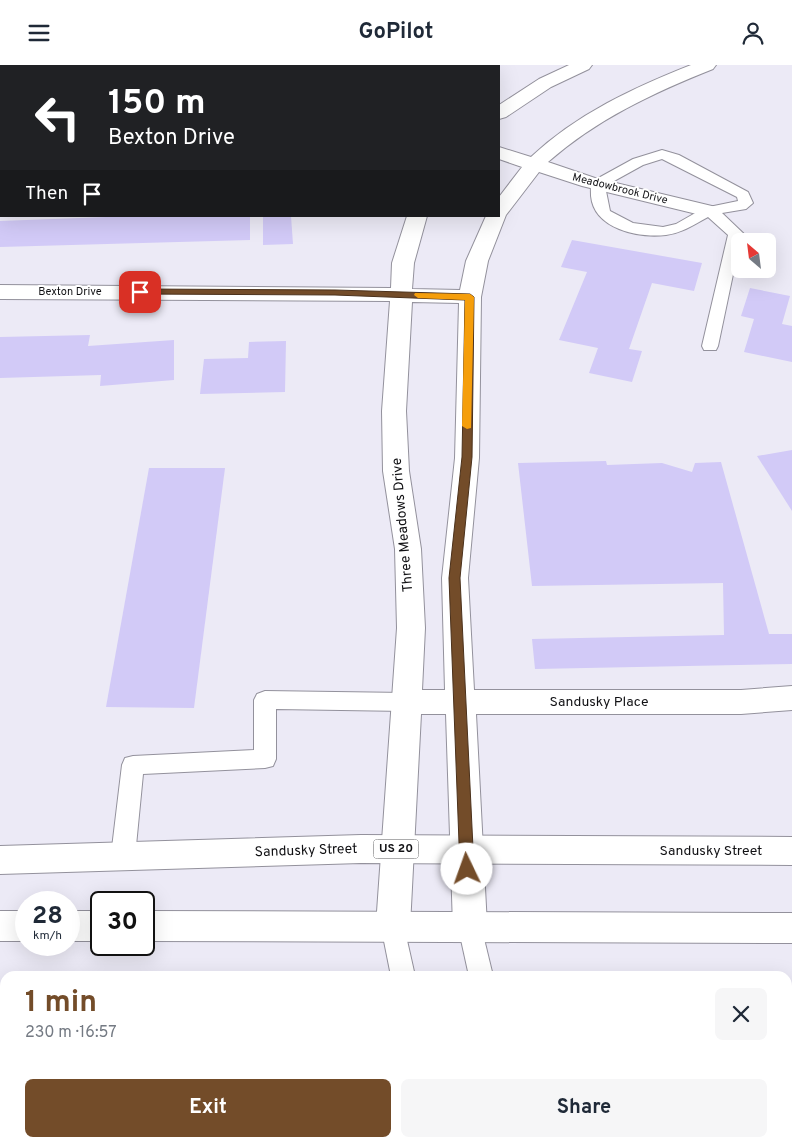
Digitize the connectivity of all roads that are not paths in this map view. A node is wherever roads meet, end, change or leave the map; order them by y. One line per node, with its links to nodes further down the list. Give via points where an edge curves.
1 (583, 65): 3 (street, via 545,83)
2 (707, 65): 5 (street, via 632,97 597,116 556,143)
3 (500, 112)
4 (500, 153): 5 (street, Meadowbrook Drive)
5 (532, 165): 6 (street, Meadowbrook Drive); 7 (street)
6 (598, 184): 8 (street, Meadowbrook Drive); 8 (lane, via 599,203 604,213 625,225 652,231 672,230); 8 (lane, via 638,162 662,154 743,195 746,203 733,209)
7 (500, 209)
8 (709, 211): 14 (lane, via 736,234)
9 (417, 217): 12 (street, Three Meadows Drive, via 403,263)
10 (496, 217): 13 (street, via 477,261)
11 (0, 292): 12 (street, Bexton Drive)
12 (400, 295): 13 (street, Bexton Drive); 16 (street, Three Meadows Drive, via 394,411 396,471 408,549 411,628)
13 (470, 297): 17 (street, via 467,457 455,578)
14 (710, 346)
15 (792, 698): 17 (street, Sandusky Place, via 741,702)
16 (406, 702): 17 (street, Sandusky Place); 18 (street, Three Meadows Drive); 21 (lane, via 265,700 266,759 133,765)
17 (459, 702): 19 (street)
18 (397, 849): 19 (street, Sandusky Street / US 20); 21 (street, Sandusky Street / US 20); 26 (street, Three Meadows Drive)
19 (466, 849): 20 (street, Sandusky Street / US 20); 27 (street)
20 (792, 851)
21 (123, 856): 22 (street, Sandusky Street / US 20)
22 (0, 860)
23 (0, 926): 24 (street)
24 (15, 926)
25 (155, 926): 26 (street)
26 (393, 926): 27 (street); 29 (lane)
27 (470, 926): 28 (street); 30 (lane)
28 (792, 928)
29 (402, 971)
30 (480, 971)

